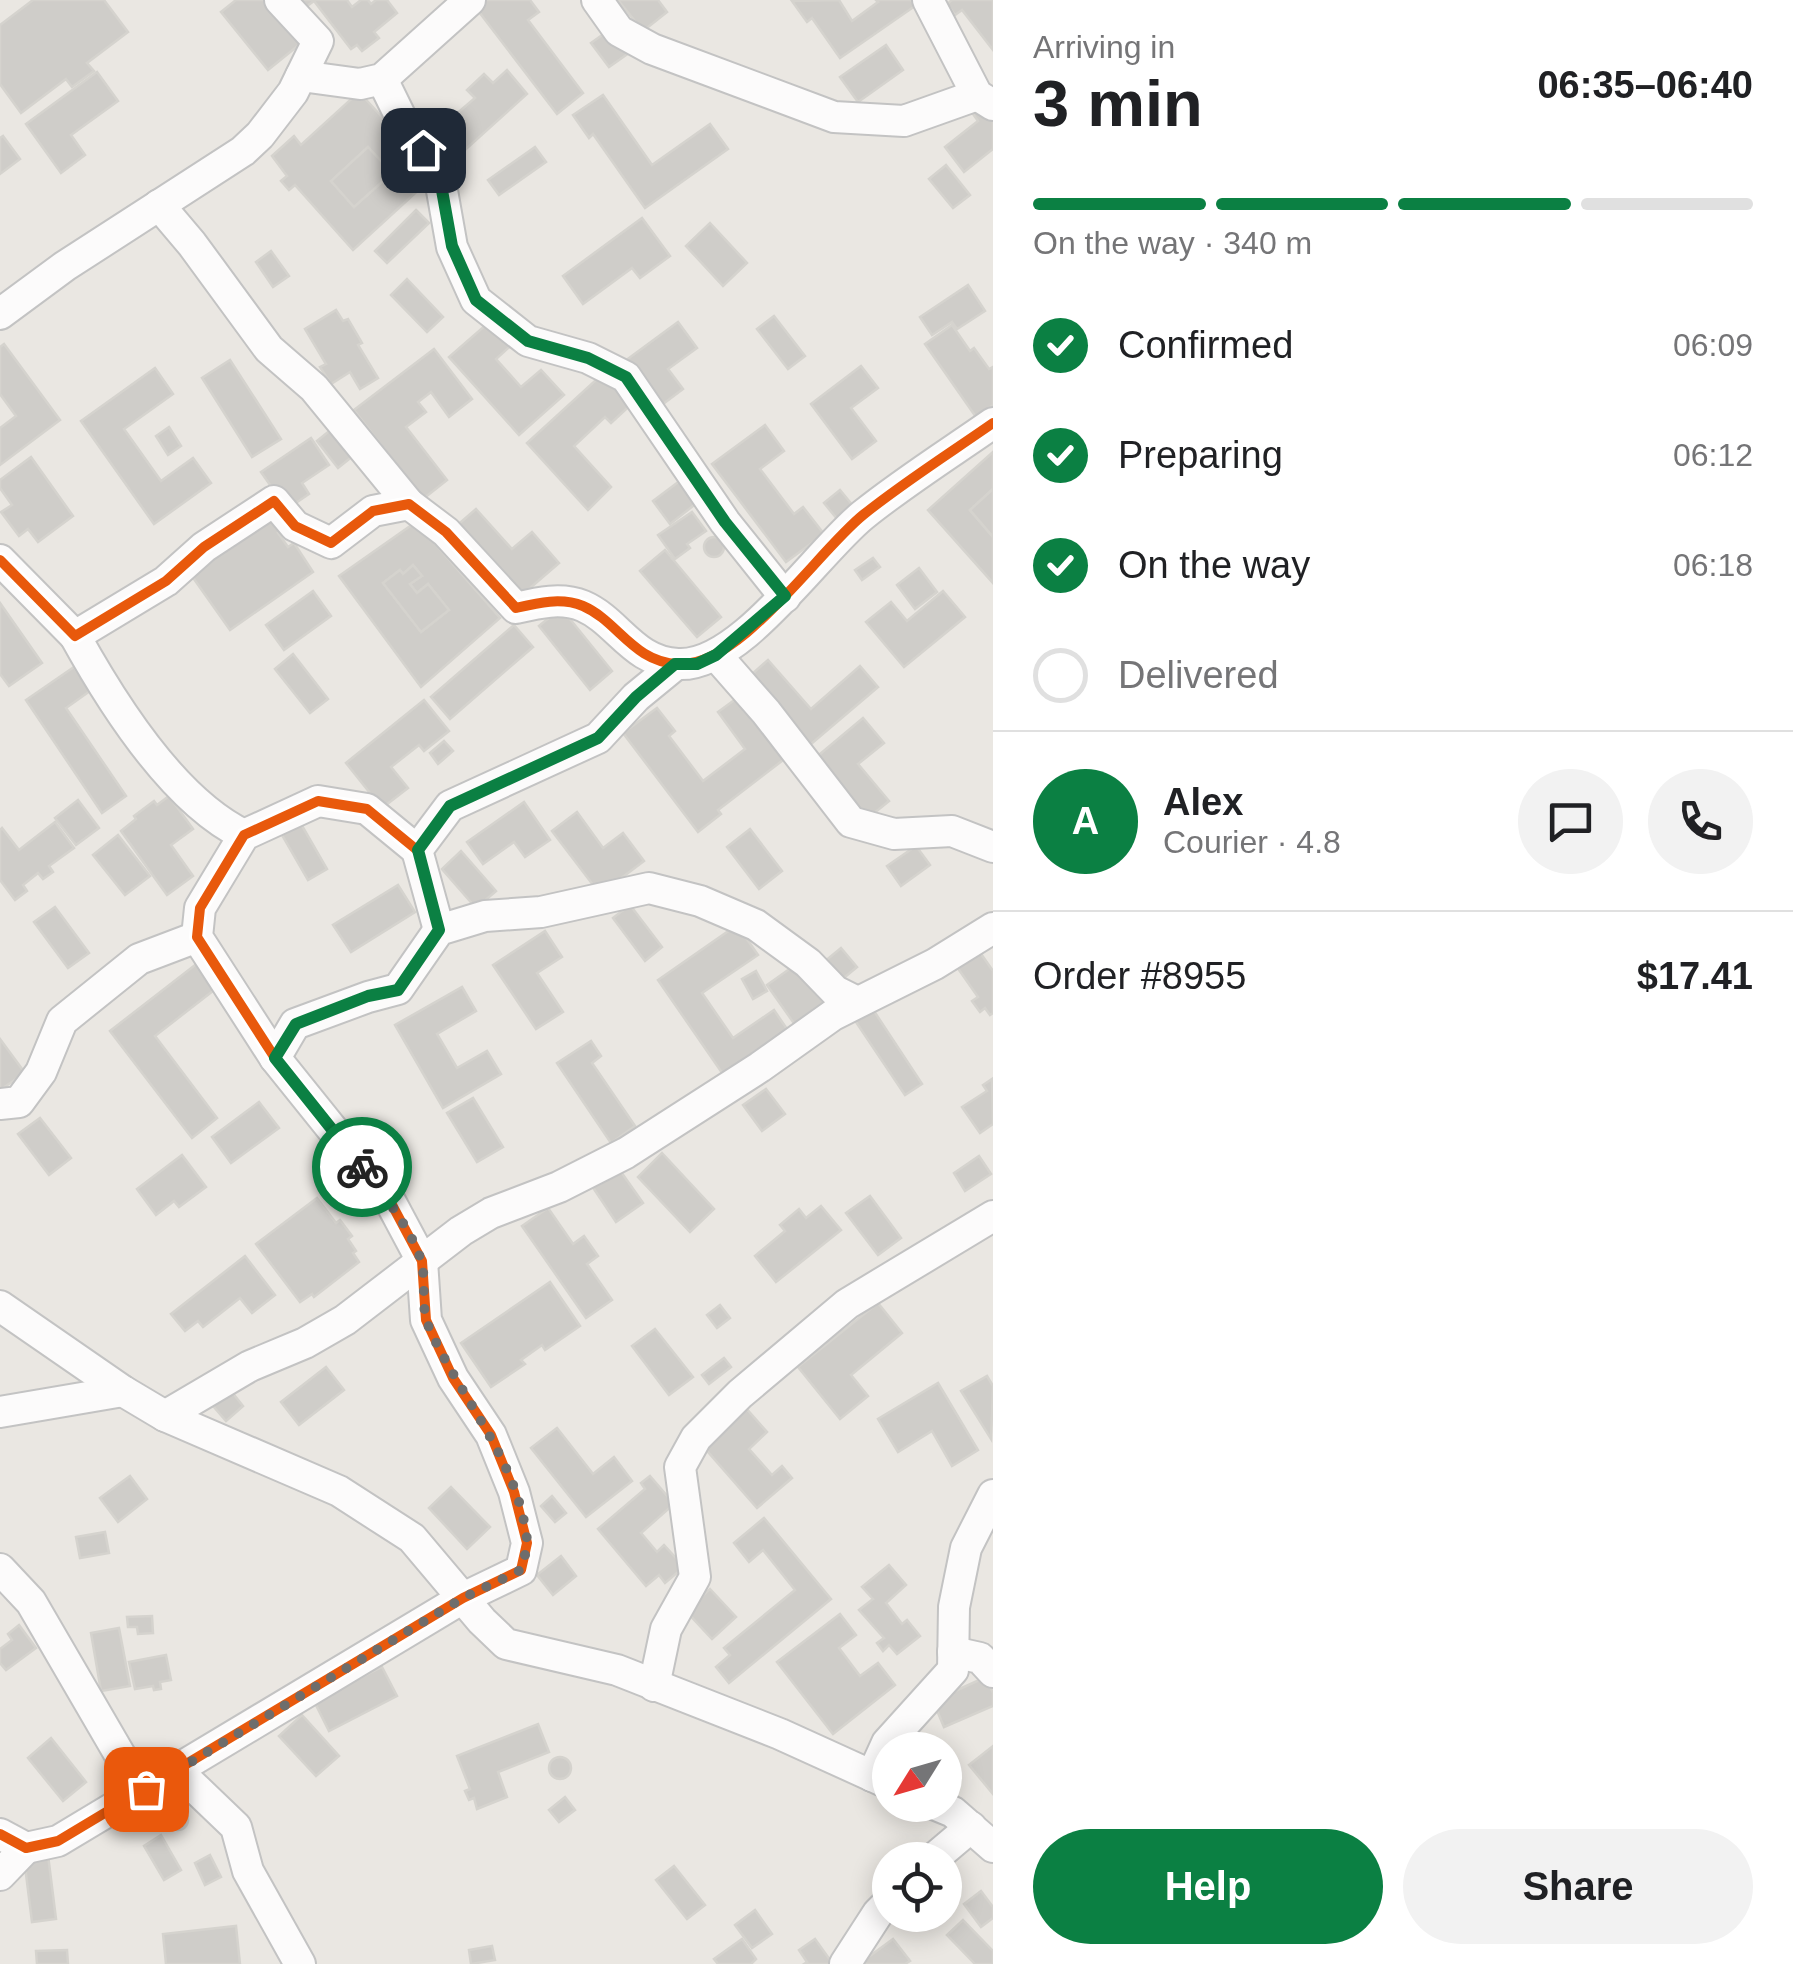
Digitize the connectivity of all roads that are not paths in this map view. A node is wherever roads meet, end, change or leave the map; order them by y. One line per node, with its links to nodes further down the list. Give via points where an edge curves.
1 (280, 0): 5 (street, via 318,41)
2 (470, 0): 6 (street)
3 (597, 0): 7 (street, via 619,31 652,49 834,117 904,121)
4 (928, 0): 7 (street)
5 (300, 76): 6 (street, via 360,84); 8 (street, via 280,111 243,151)
6 (382, 79): 13 (street, via 408,132 438,168 452,246 476,300 528,341 626,377 725,522)
7 (985, 100)
8 (159, 205): 9 (street); 11 (street, via 269,349 314,388)
9 (0, 314)
10 (993, 423): 13 (street, via 860,517)
11 (408, 504): 14 (street, via 373,511 331,543 296,526 274,501 166,581); 16 (street, via 446,532 516,608 552,600 583,606 650,658)
12 (0, 560): 14 (street)
13 (785, 596): 15 (street)
14 (75, 636): 17 (street, via 108,697 162,765 219,823)
15 (716, 655): 16 (street); 18 (street, via 851,822 894,834 952,831)
16 (675, 664): 19 (street, via 598,738 450,806)
17 (244, 835): 19 (street, via 318,802 368,809); 22 (street, via 200,908)
18 (993, 847)
19 (418, 850): 21 (street)
20 (993, 928): 23 (street)
21 (439, 930): 23 (street, via 649,888 756,925); 24 (street, via 398,990 296,1024)
22 (197, 937): 24 (street); 25 (street, via 139,959 62,1022 30,1087 18,1102)
23 (857, 1002): 27 (street, via 626,1154 491,1213)
24 (275, 1058): 27 (street, via 390,1201)
25 (0, 1104)
26 (993, 1216): 37 (street, via 847,1304 696,1438 680,1467 695,1576 666,1629)
27 (422, 1262): 31 (street, via 345,1320); 34 (street, via 426,1320 453,1378 492,1435 528,1543 521,1570)
28 (0, 1306): 29 (street)
29 (122, 1391): 30 (street); 31 (street)
30 (0, 1412)
31 (165, 1416): 34 (street, via 339,1491 412,1538)
32 (993, 1495): 35 (street, via 966,1548 954,1607)
33 (1, 1572): 41 (street, via 31,1602)
34 (463, 1598): 37 (street, via 506,1644 618,1670); 39 (street)
35 (954, 1652): 36 (street, via 980,1658); 38 (street, via 953,1670)
36 (993, 1672)
37 (654, 1686): 40 (street)
38 (897, 1732)
39 (181, 1768): 41 (street); 47 (street, via 236,1827 248,1871)
40 (872, 1776)
41 (146, 1789): 44 (street, via 58,1841)
42 (962, 1820): 43 (street)
43 (982, 1837)
44 (13, 1841): 45 (street)
45 (0, 1875)
46 (872, 1923): 48 (street)
47 (300, 1964)
48 (845, 1964)

